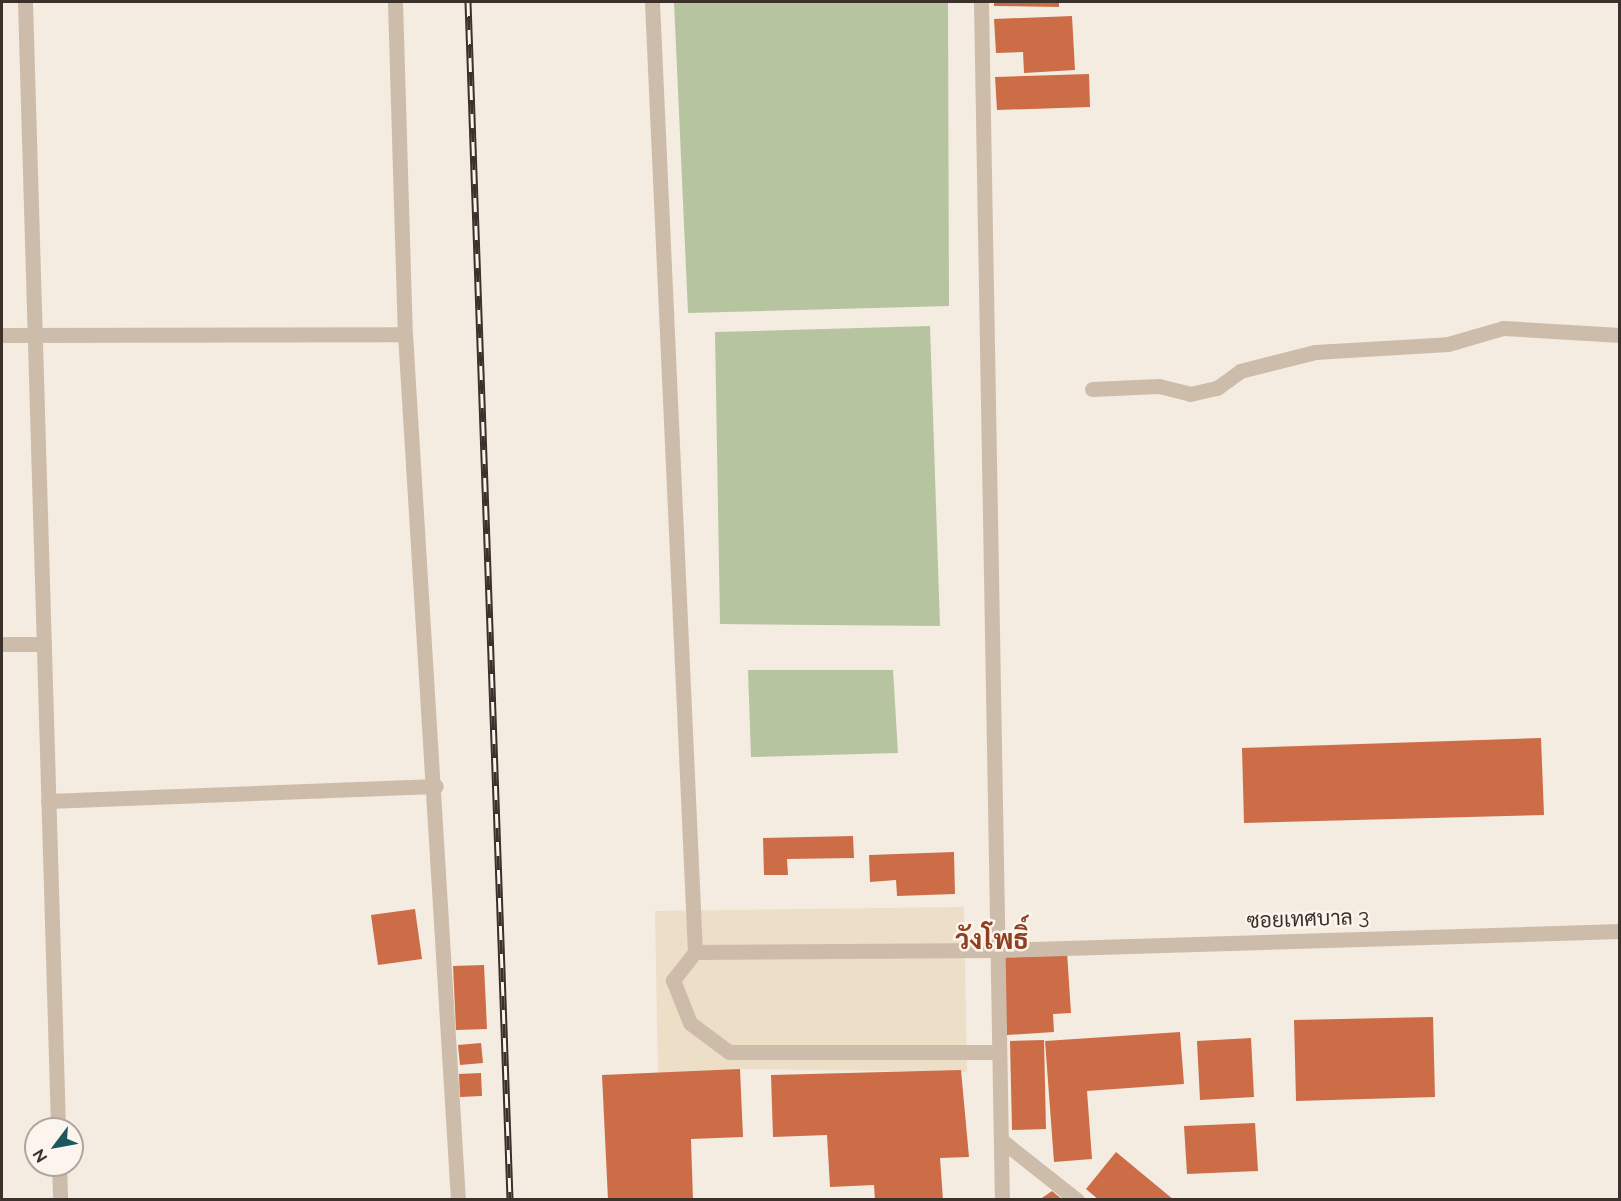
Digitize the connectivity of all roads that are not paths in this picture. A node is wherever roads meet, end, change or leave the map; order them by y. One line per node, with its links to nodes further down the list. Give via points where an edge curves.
1 (26, 2): 5 (street)
2 (396, 2): 6 (street)
3 (652, 2): 16 (street)
4 (981, 2): 15 (street)
5 (35, 333): 6 (street); 7 (street); 11 (street)
6 (405, 334): 12 (street)
7 (2, 335)
8 (1620, 335): 9 (street, via 1503,328 1448,344 1315,352 1240,371 1217,388 1190,394 1159,386)
9 (1092, 389)
10 (2, 644): 11 (street)
11 (44, 644): 13 (street)
12 (436, 786): 13 (street); 22 (street)
13 (48, 801): 18 (street)
14 (1620, 931): 15 (street, ซอยเทศบาล 3)
15 (998, 950): 16 (street, ซอยเทศบาล 3); 17 (street)
16 (695, 952): 17 (street, via 673,980 690,1023 729,1052)
17 (999, 1052): 19 (street)
18 (58, 1117)
19 (1001, 1140): 23 (street); 24 (street)
20 (59, 1177): 21 (street)
21 (60, 1200)
22 (458, 1200)
23 (1002, 1200)
24 (1077, 1200)

